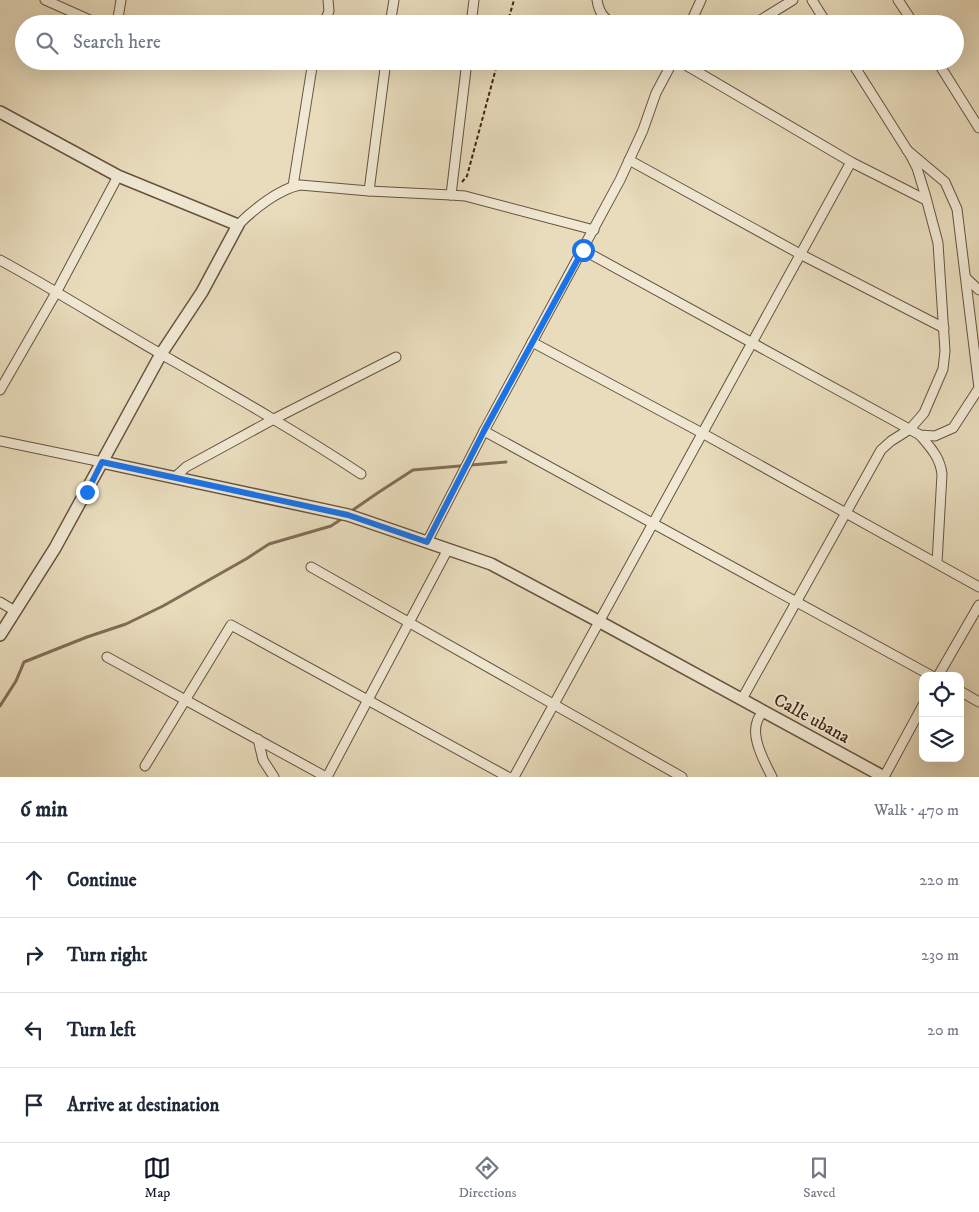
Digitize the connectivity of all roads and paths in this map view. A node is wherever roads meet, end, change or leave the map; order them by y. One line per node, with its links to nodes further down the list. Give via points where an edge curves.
1 (45, 0): 12 (street)
2 (121, 0): 13 (street)
3 (328, 0): 14 (street)
4 (394, 0): 15 (street)
5 (474, 0): 16 (street)
6 (514, 0): 17 (path)
7 (597, 0): 18 (street)
8 (701, 0): 19 (street)
9 (793, 0): 20 (street)
10 (812, 0): 21 (street)
11 (898, 0): 22 (street)
12 (79, 15)
13 (118, 15)
14 (327, 15)
15 (392, 15)
16 (472, 15)
17 (510, 15)
18 (603, 15)
19 (694, 15)
20 (769, 15)
21 (821, 15)
22 (908, 15)
23 (312, 70): 38 (street)
24 (385, 70): 39 (street)
25 (466, 70): 40 (street)
26 (496, 70): 40 (path, via 467,176)
27 (668, 70): 35 (street)
28 (694, 70): 36 (street)
29 (857, 70): 34 (street)
30 (943, 70): 32 (street)
31 (0, 114): 37 (street)
32 (975, 118): 33 (street)
33 (979, 128)
34 (907, 150): 41 (street, via 917,168); 47 (street, via 945,182 957,210)
35 (629, 160): 43 (street); 45 (street)
36 (851, 162): 41 (street); 45 (street)
37 (118, 176): 42 (street); 49 (street)
38 (293, 186): 39 (street); 42 (street, via 252,211)
39 (369, 191): 40 (street)
40 (451, 195): 43 (street)
41 (926, 200): 50 (street, via 938,243)
42 (238, 225): 53 (street, via 202,292)
43 (594, 230): 44 (street)
44 (583, 250): 51 (street); 52 (street)
45 (800, 254): 50 (street); 52 (street)
46 (0, 260): 49 (street)
47 (966, 278): 48 (street); 60 (street, via 979,388 953,428 935,436)
48 (979, 290)
49 (57, 291): 53 (street); 55 (street)
50 (944, 328): 57 (street, via 943,369 924,413)
51 (532, 342): 58 (street); 59 (street)
52 (752, 342): 57 (street); 59 (street)
53 (161, 354): 56 (street); 62 (street)
54 (396, 358): 56 (street)
55 (0, 390)
56 (274, 419): 63 (street); 64 (street, via 186,467)
57 (910, 429): 60 (street); 65 (street, via 881,450)
58 (484, 431): 66 (street); 67 (street)
59 (702, 433): 65 (street); 66 (street)
60 (920, 435): 69 (street, via 936,454 942,474)
61 (0, 441): 62 (street)
62 (102, 462): 64 (street, Calle ubana); 75 (street, via 56,548)
63 (361, 474)
64 (174, 478): 67 (street, Calle ubana, via 348,515)
65 (847, 513): 69 (street); 72 (street)
66 (653, 523): 72 (street); 76 (street)
67 (427, 542): 68 (street, Calle ubana)
68 (448, 549): 76 (street, Calle ubana, via 491,564); 77 (street)
69 (937, 563): 71 (street)
70 (311, 567): 77 (street)
71 (979, 587)
72 (796, 601): 80 (street); 84 (street)
73 (0, 602): 75 (street)
74 (979, 605): 81 (street)
75 (15, 611): 78 (street)
76 (600, 622): 84 (street, Calle ubana); 87 (street)
77 (409, 623): 85 (street); 87 (street)
78 (0, 635)
79 (107, 657): 83 (street)
80 (925, 672)
81 (940, 672)
82 (964, 693): 86 (street)
83 (185, 699): 85 (street, via 231,624); 90 (street); 91 (street)
84 (742, 699): 88 (street, Calle ubana)
85 (368, 701): 94 (street); 95 (street)
86 (979, 702)
87 (554, 705): 96 (street); 97 (street)
88 (763, 711): 92 (street, Calle ubana); 98 (street, via 756,723 756,734 761,757)
89 (919, 712): 100 (street)
90 (258, 739): 93 (street, via 264,760); 94 (street)
91 (145, 766)
92 (866, 767): 99 (street); 100 (street, Calle ubana)
93 (274, 777)
94 (327, 777)
95 (508, 777)
96 (514, 777)
97 (682, 777)
98 (772, 777)
99 (874, 777)
100 (884, 777)

